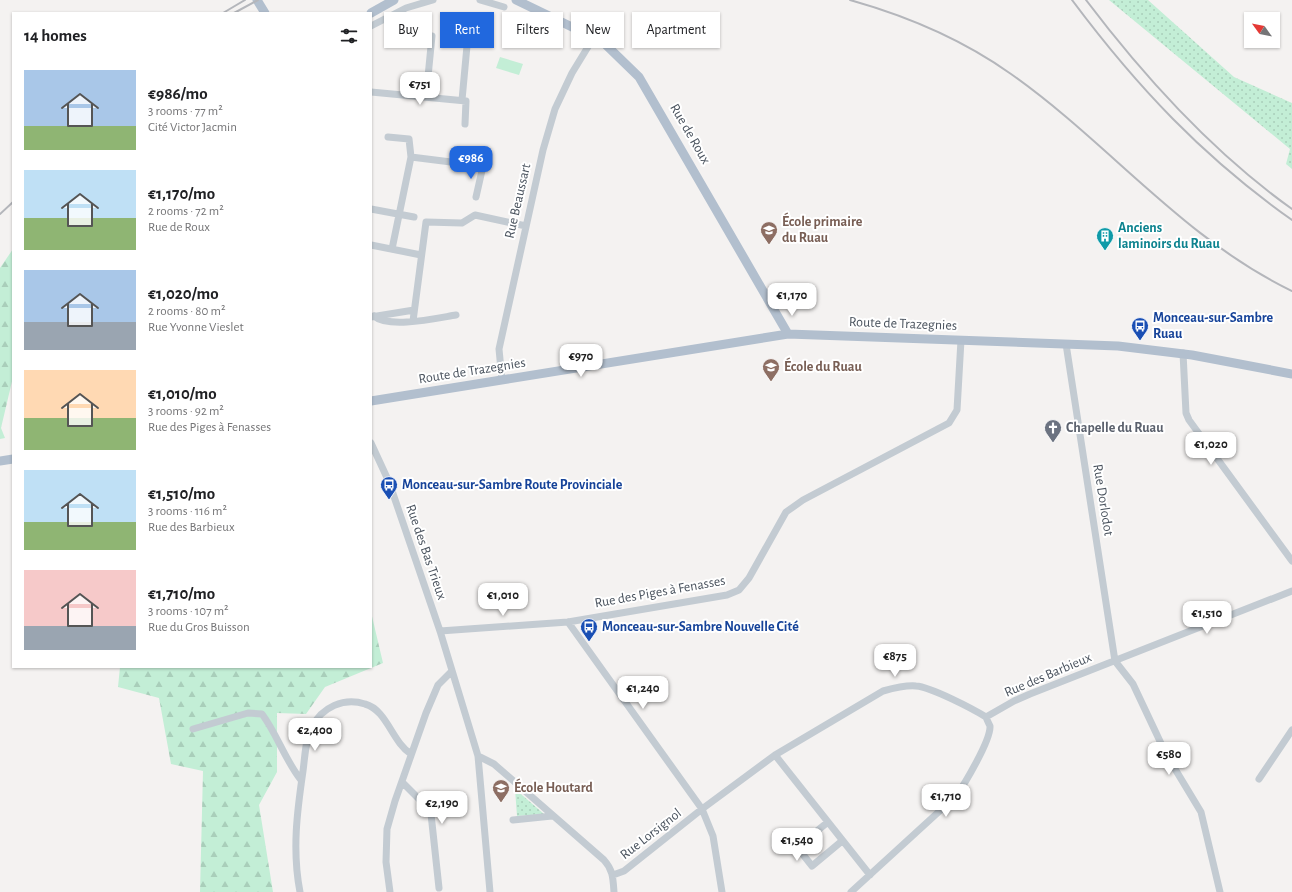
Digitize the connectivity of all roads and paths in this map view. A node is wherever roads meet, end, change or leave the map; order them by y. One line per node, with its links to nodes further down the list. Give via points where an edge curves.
1 (257, 0): 7 (main road)
2 (394, 0): 8 (main road)
3 (433, 0): 9 (street, via 406,8)
4 (480, 0): 6 (street)
5 (516, 0): 10 (main road, Rue de Roux)
6 (504, 7)
7 (264, 12)
8 (372, 12)
9 (372, 25)
10 (571, 26)
11 (431, 48): 16 (street)
12 (467, 48): 17 (street)
13 (587, 48): 25 (street, Rue Beaussart, via 555,109)
14 (609, 48): 33 (main road, Rue de Roux, via 644,83)
15 (372, 92): 16 (street)
16 (426, 97): 17 (street)
17 (462, 100): 18 (street, via 466,101)
18 (465, 124)
19 (388, 137): 20 (street, via 409,140)
20 (411, 157): 21 (street, via 483,166); 23 (street)
21 (476, 197)
22 (372, 209): 23 (street)
23 (399, 214): 24 (street); 27 (street)
24 (414, 217)
25 (526, 226): 28 (street, via 475,214 462,223 426,222); 38 (street, Rue Beaussart, via 499,349)
26 (372, 245): 27 (street)
27 (392, 249): 28 (street)
28 (421, 255): 29 (street)
29 (414, 310): 31 (street); 32 (street)
30 (456, 315): 32 (street)
31 (373, 316): 32 (street, via 380,321)
32 (413, 321)
33 (788, 334): 34 (main road, Route de Trazegnies); 38 (main road, Route de Trazegnies)
34 (961, 340): 35 (main road, Route de Trazegnies); 45 (street, Rue des Piges à Fenasses, via 957,410 949,423 803,500 786,512 749,578 739,590 727,595)
35 (1066, 344): 36 (main road, Route de Trazegnies); 47 (street, Rue Dorlodot)
36 (1183, 353): 37 (main road, Route de Trazegnies); 43 (street, via 1188,420)
37 (1292, 374)
38 (502, 380): 39 (main road, Route de Trazegnies)
39 (372, 401)
40 (372, 445): 46 (street, Rue des Bas Trieux, via 389,482)
41 (12, 459): 42 (main road)
42 (0, 461)
43 (1292, 561)
44 (1292, 591): 47 (street, Rue des Barbieux)
45 (568, 622): 46 (street, Rue des Piges à Fenasses); 58 (street)
46 (440, 631): 48 (street, Rue des Bas Trieux)
47 (1115, 661): 49 (street, Rue des Barbieux, via 1025,696); 72 (street, via 1133,684 1166,754 1201,812)
48 (451, 672): 52 (street, via 438,685); 53 (street, Rue des Bas Trieux)
49 (986, 718): 54 (street, via 930,689 916,686 900,687 873,695); 64 (street, via 990,727 988,736 967,782 956,796)
50 (193, 729): 56 (street, via 248,713 262,714 271,726 292,769)
51 (1292, 730): 55 (street)
52 (412, 754): 56 (street, via 403,748 376,710 367,704 346,701 333,705 319,716 312,728); 57 (street)
53 (478, 756): 59 (street, via 494,764); 68 (street, Rue des Bas Trieux)
54 (775, 756): 58 (street); 61 (street)
55 (1259, 779)
56 (301, 780): 66 (street, via 296,816 295,863)
57 (402, 782): 65 (street, via 431,814); 67 (street, via 387,829 386,862)
58 (702, 810): 63 (street, Rue Lorsignol, via 624,871); 70 (street, via 713,836)
59 (552, 816): 60 (street); 63 (street, via 604,860 610,866)
60 (513, 820)
61 (828, 822): 62 (street); 62 (street, via 797,847 812,866)
62 (842, 841): 64 (street)
63 (613, 875): 69 (street)
64 (870, 875): 71 (street)
65 (439, 888)
66 (300, 892)
67 (390, 892)
68 (490, 892)
69 (614, 892)
70 (722, 892)
71 (851, 892)
72 (1220, 892)

